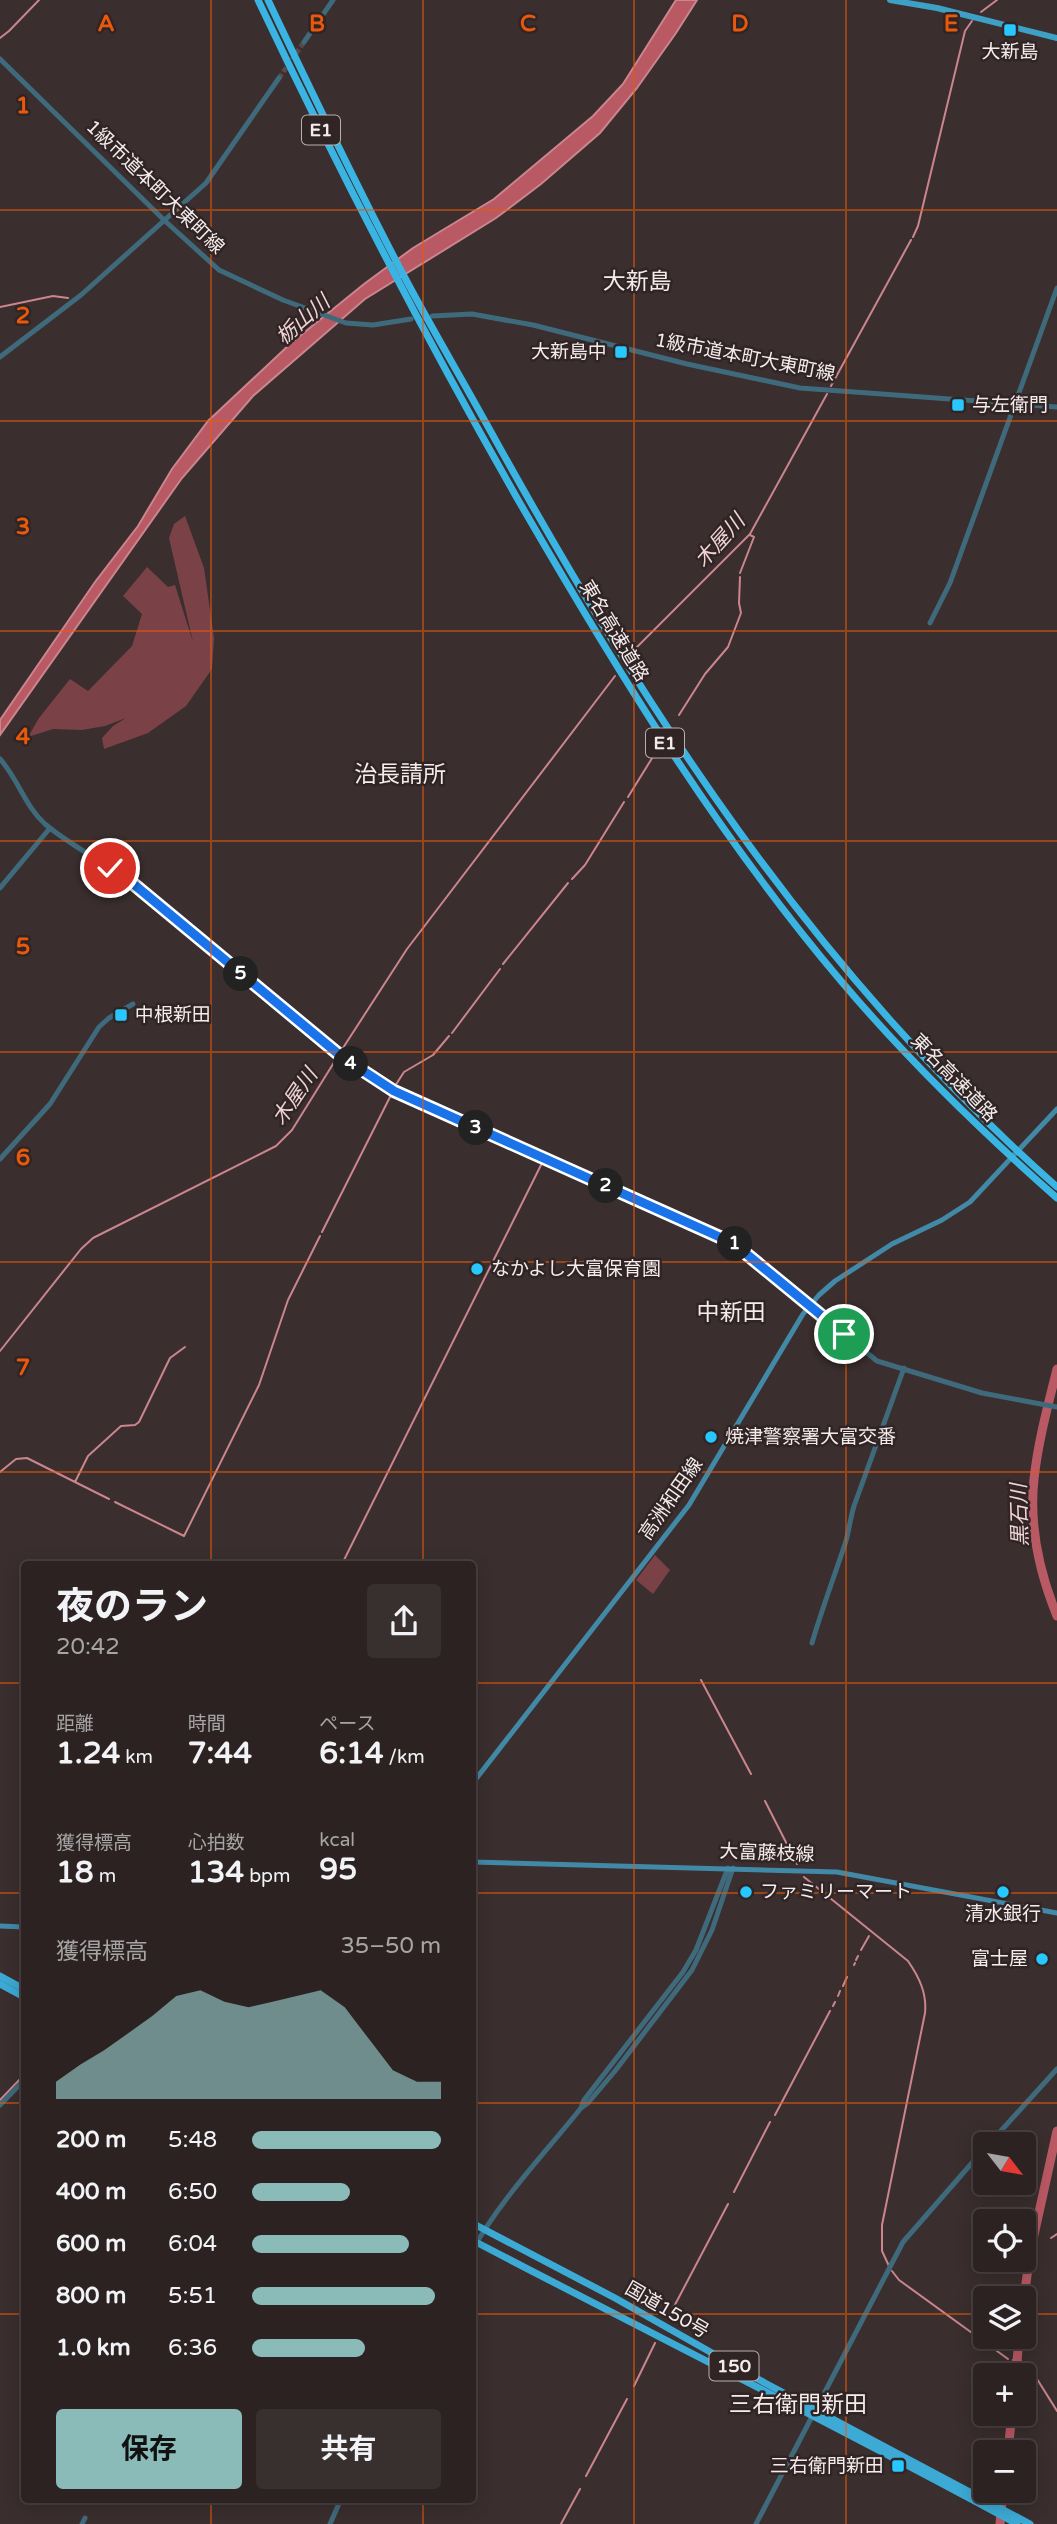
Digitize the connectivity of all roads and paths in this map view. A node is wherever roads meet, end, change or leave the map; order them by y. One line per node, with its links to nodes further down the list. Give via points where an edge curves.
1 (258, 0): 10 (highway, 東名高速道路 / E1, via 386,260)
2 (268, 0): 10 (highway, 東名高速道路 / E1, via 394,256)
3 (332, 0): 6 (street)
4 (890, 0): 5 (main road)
5 (1057, 37)
6 (304, 42)
7 (0, 59): 9 (street, 1級市道本町大東町線)
8 (279, 79): 9 (street, via 211,178)
9 (165, 221): 13 (street, 1級市道本町大東町線, via 219,270 244,284 348,323 373,325); 14 (street, via 81,295)
10 (402, 281): 24 (highway, 東名高速道路 / E1, via 593,609 724,813 867,997); 25 (highway, 東名高速道路 / E1, via 488,448 584,615 701,797 840,980 936,1083)
11 (1057, 288): 15 (street)
12 (432, 316): 15 (street, 1級市道本町大東町線, via 472,314 533,325 800,387)
13 (411, 319)
14 (0, 357)
15 (1013, 404): 16 (street, 1級市道本町大東町線); 17 (street, via 950,583)
16 (1057, 407)
17 (930, 623)
18 (0, 760): 19 (street, via 33,811)
19 (50, 828): 20 (street); 26 (street, via 131,882 339,1054 394,1091 733,1243)
20 (0, 888)
21 (133, 1004): 23 (street, via 99,1027 50,1104)
22 (1057, 1109): 26 (main road, 高洲和田線, via 970,1202 866,1260)
23 (0, 1158)
24 (1057, 1187)
25 (1057, 1198)
26 (810, 1306): 27 (street, via 869,1356); 30 (main road, 高洲和田線, via 689,1505)
27 (904, 1368): 28 (street, via 980,1393); 29 (street)
28 (1056, 1407)
29 (812, 1643)
30 (476, 1779)
31 (476, 1862): 32 (main road, 大富藤枝線)
32 (731, 1868): 33 (main road, 大富藤枝線, via 837,1872); 46 (street, via 712,1930 692,1970)
33 (1057, 1913)
34 (0, 1926): 35 (main road)
35 (21, 1927)
36 (0, 1976): 38 (highway)
37 (0, 1984): 39 (highway)
38 (21, 1988)
39 (21, 1995)
40 (1057, 2069): 43 (street)
41 (21, 2083): 42 (street)
42 (0, 2105)
43 (1000, 2132)
44 (973, 2161): 49 (street, via 910,2231)
45 (476, 2225): 46 (highway, 国道150号 / 150)
46 (484, 2230): 47 (street); 49 (highway, 国道150号 / 150, via 615,2298)
47 (476, 2240)
48 (476, 2242): 49 (highway, 国道150号 / 150)
49 (814, 2413): 51 (highway, 国道150号 / 150); 53 (street)
50 (339, 2503): 52 (street)
51 (1008, 2516): 54 (highway, 国道150号 / 150); 55 (highway, 国道150号 / 150)
52 (330, 2524)
53 (756, 2524)
54 (1017, 2524)
55 (1030, 2524)

